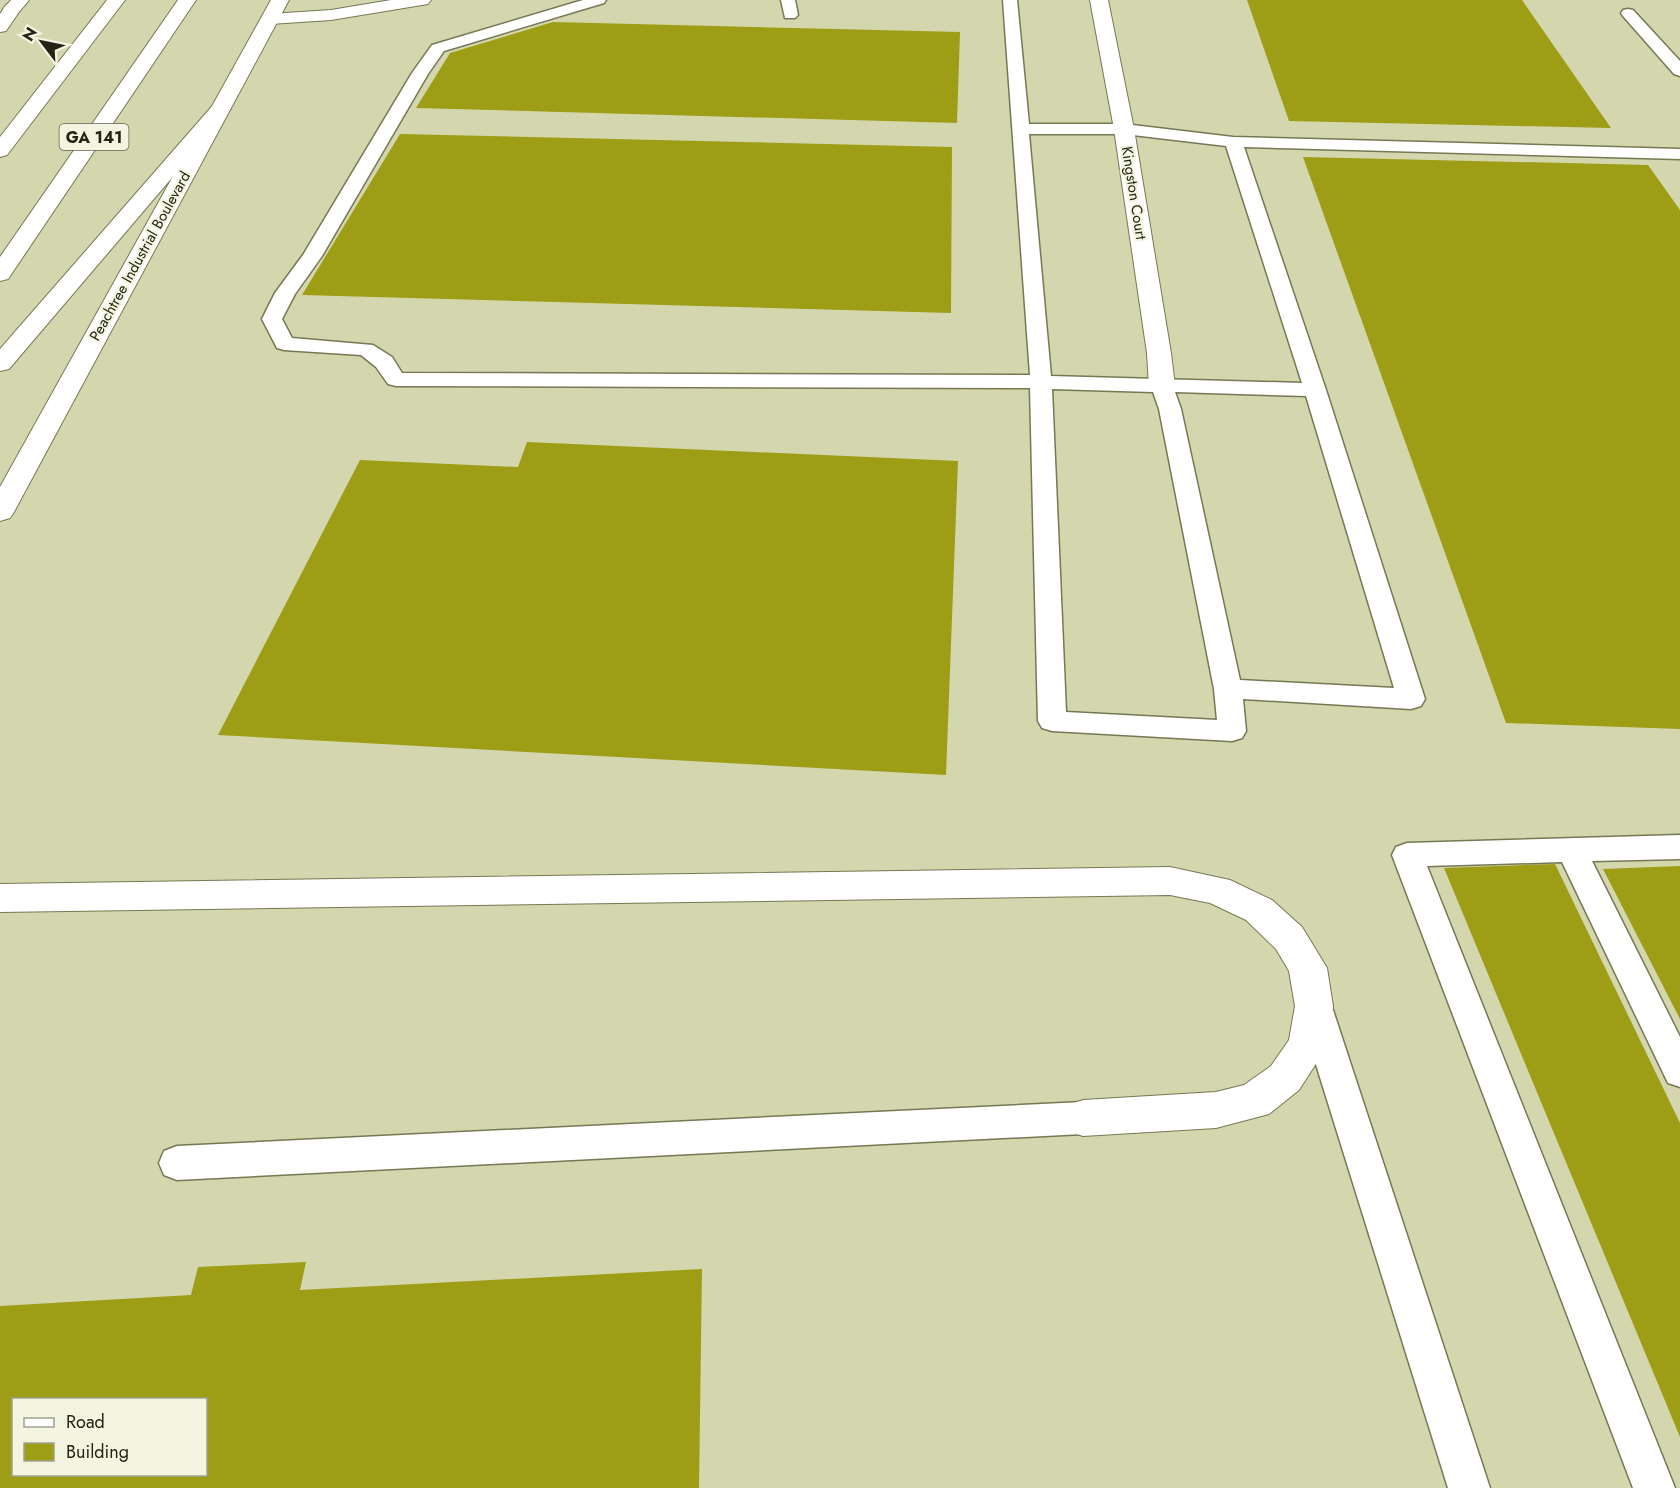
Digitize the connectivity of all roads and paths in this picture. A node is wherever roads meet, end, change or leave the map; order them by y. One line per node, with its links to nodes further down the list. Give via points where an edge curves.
1 (116, 0): 17 (main road)
2 (186, 0): 19 (main road, GA 141)
3 (280, 0): 10 (main road, Peachtree Industrial Boulevard)
4 (422, 0): 10 (main road, via 331,15)
5 (599, 0): 21 (lane, via 438,48 312,256 285,293 273,320 284,344 366,349 384,362 396,379)
6 (1010, 0): 14 (lane)
7 (1099, 0): 15 (main road, Kingston Court)
8 (10, 10): 11 (main road)
9 (1628, 13): 12 (lane)
10 (270, 18): 13 (main road, Peachtree Industrial Boulevard)
11 (0, 27)
12 (1680, 71)
13 (220, 108): 20 (main road); 24 (main road, Peachtree Industrial Boulevard)
14 (1020, 129): 15 (lane); 21 (lane)
15 (1124, 129): 16 (lane); 22 (main road, Kingston Court)
16 (1233, 142): 18 (lane); 23 (lane)
17 (0, 151)
18 (1680, 154)
19 (0, 274)
20 (0, 364)
21 (1041, 382): 22 (lane); 25 (lane, via 1052,721 1233,731)
22 (1162, 387): 23 (lane); 25 (lane, via 1170,409)
23 (1315, 390): 25 (lane, via 1412,699)
24 (0, 512)
25 (1228, 689)
26 (1680, 847): 27 (lane)
27 (1571, 850): 30 (lane); 34 (lane, via 1407,855)
28 (0, 898): 29 (main road, via 1170,881 1217,890 1259,910 1289,938 1308,968)
29 (1314, 1006): 31 (main road, via 1308,1045 1285,1078 1255,1101 1216,1110); 33 (lane)
30 (1680, 1072)
31 (1083, 1118): 32 (lane)
32 (177, 1163)
33 (1469, 1488)
34 (1654, 1488)

